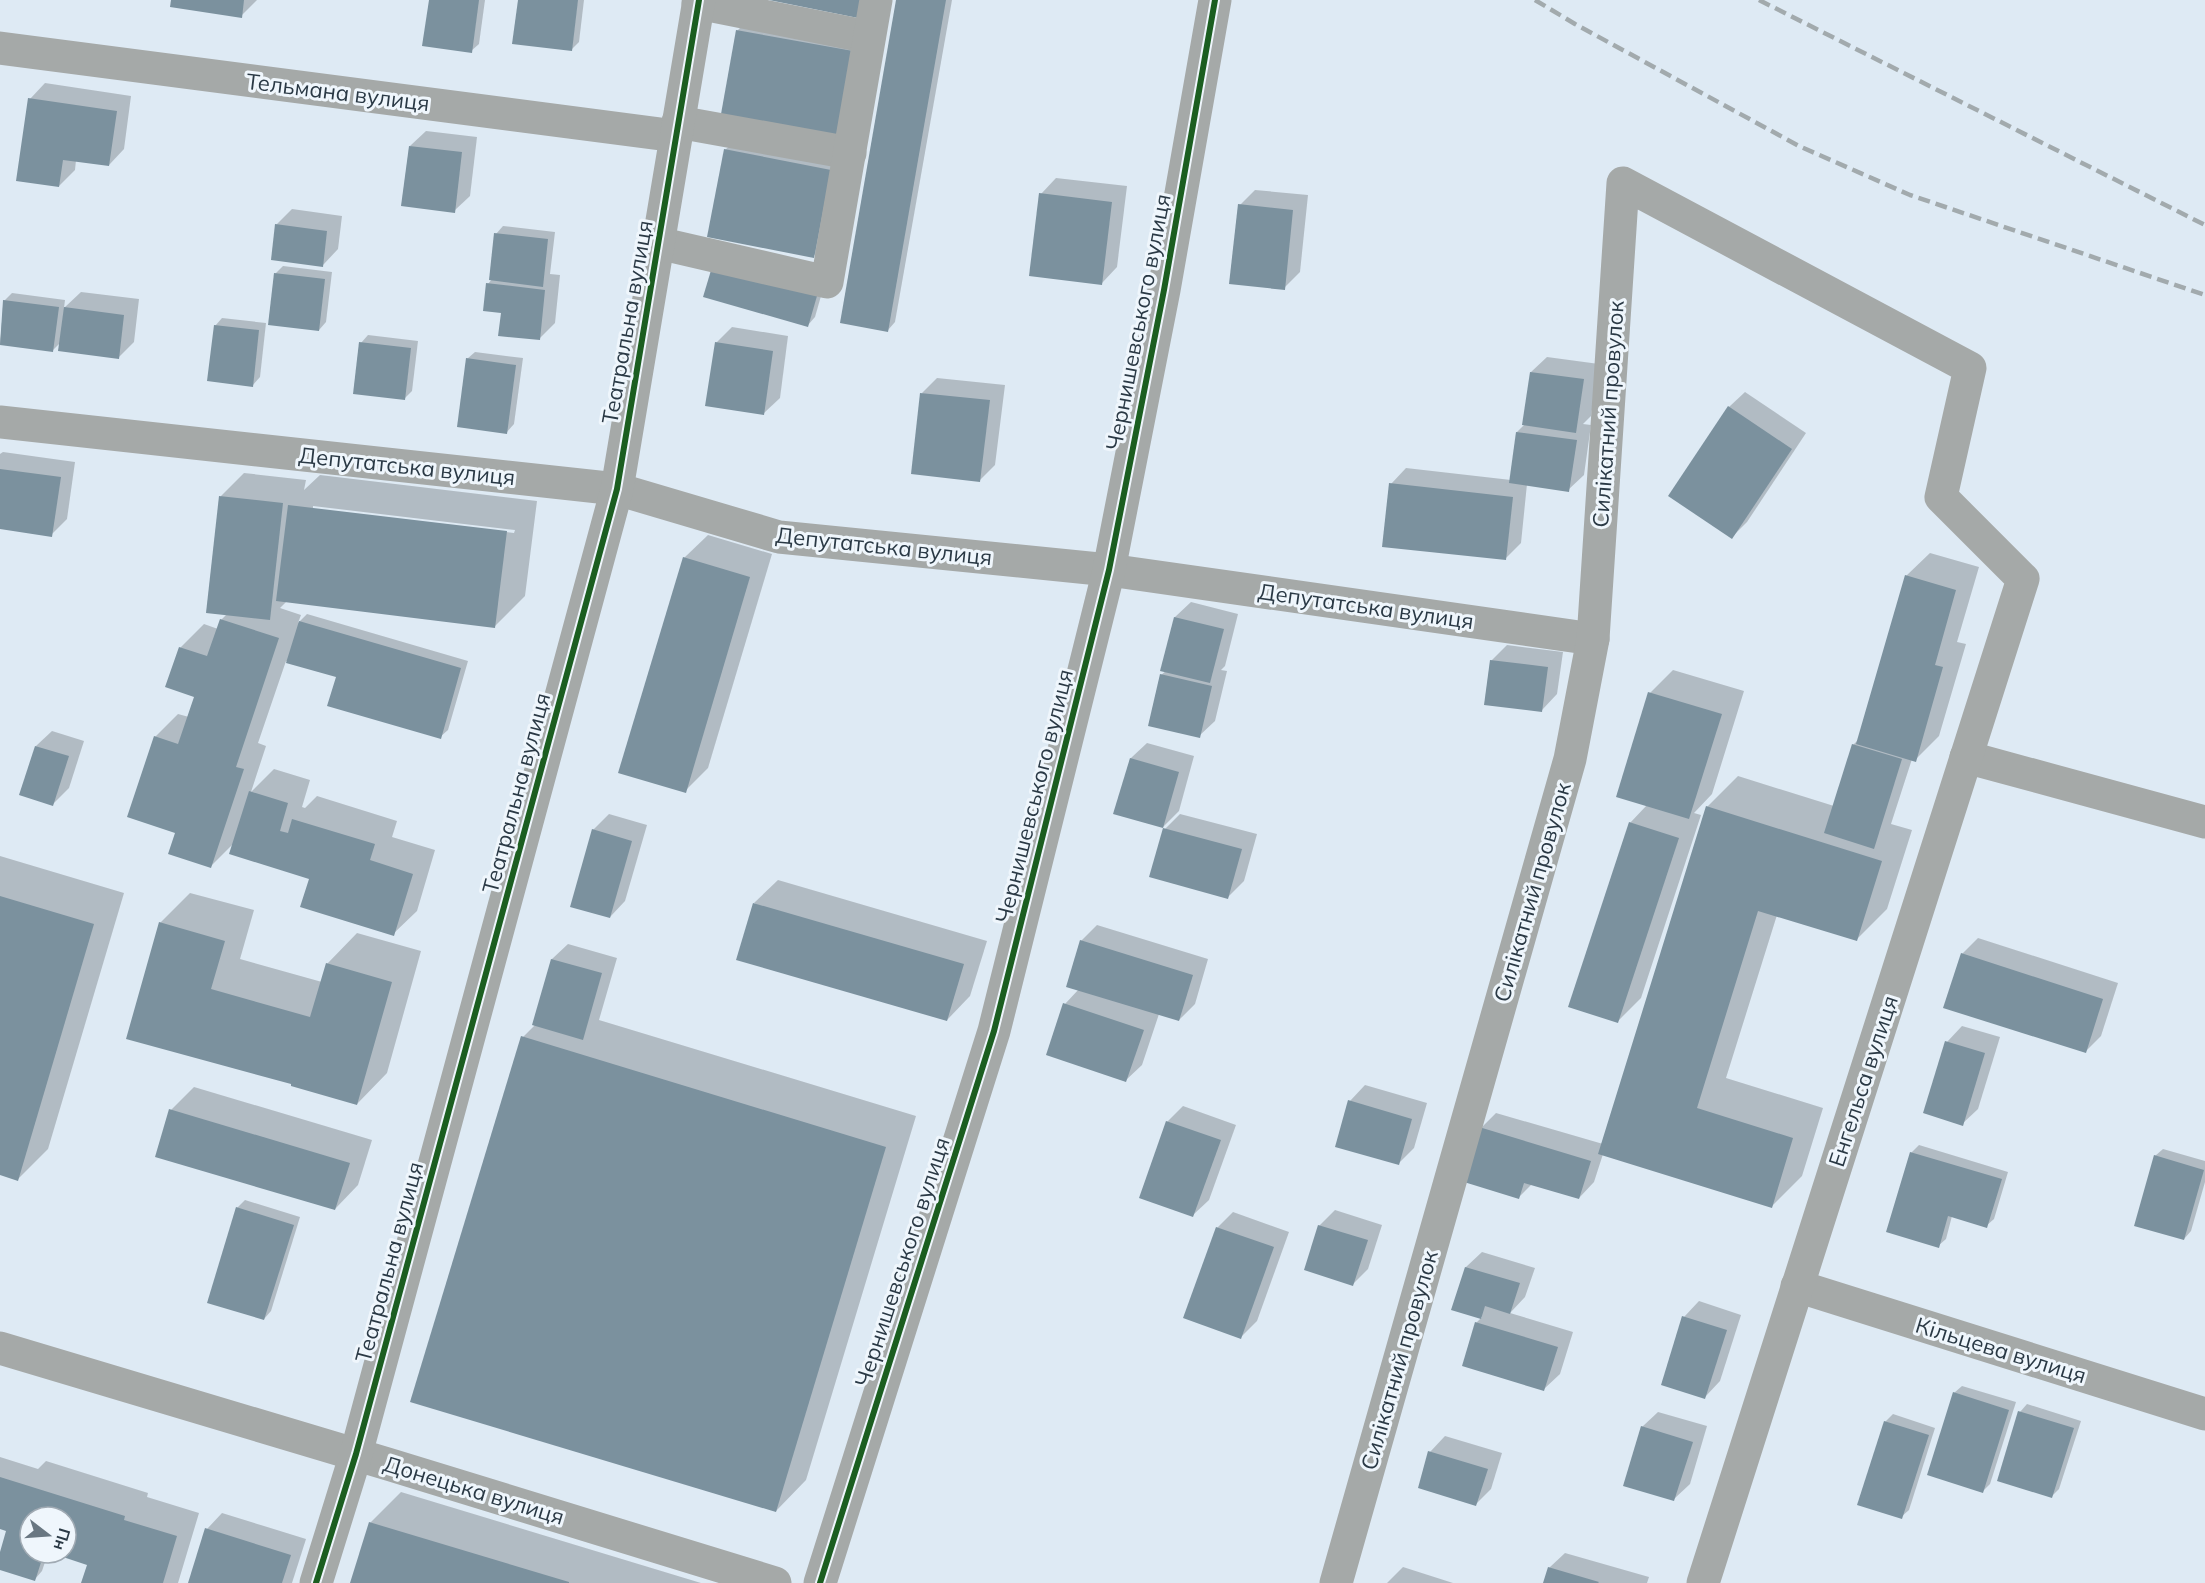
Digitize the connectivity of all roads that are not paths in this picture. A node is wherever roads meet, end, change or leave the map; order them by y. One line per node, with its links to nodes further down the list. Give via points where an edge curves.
1 (876, 0): 4 (street)
2 (1215, 0): 11 (street, Чернишевського вулиця)
3 (699, 1): 4 (street); 6 (street, Театральна вулиця)
4 (869, 37): 7 (street)
5 (0, 48): 6 (street, Тельмана вулиця)
6 (677, 129): 7 (street, Тельмана вулиця); 8 (street, Театральна вулиця)
7 (850, 153): 8 (street, via 827,282)
8 (658, 243): 10 (street, Театральна вулиця)
9 (0, 422): 10 (street, Депутатська вулиця)
10 (617, 489): 11 (street, Депутатська вулиця, via 779,537); 19 (street, Театральна вулиця)
11 (1109, 570): 13 (street, Депутатська вулиця); 22 (street, Чернишевського вулиця, via 994,1031)
12 (2023, 579): 13 (street, Силікатний провулок, via 1941,497 1970,368 1623,183); 14 (street, Енгельса вулиця)
13 (1593, 639): 23 (street, Силікатний провулок, via 1570,759)
14 (1966, 757): 15 (street); 16 (street, Енгельса вулиця)
15 (2205, 822)
16 (1797, 1286): 18 (street, Кільцева вулиця); 24 (street, Енгельса вулиця)
17 (0, 1348): 19 (street, Донецька вулиця)
18 (2205, 1414)
19 (356, 1454): 20 (street, Театральна вулиця); 21 (street, Донецька вулиця)
20 (316, 1583)
21 (775, 1583)
22 (820, 1583)
23 (1336, 1583)
24 (1702, 1583)

